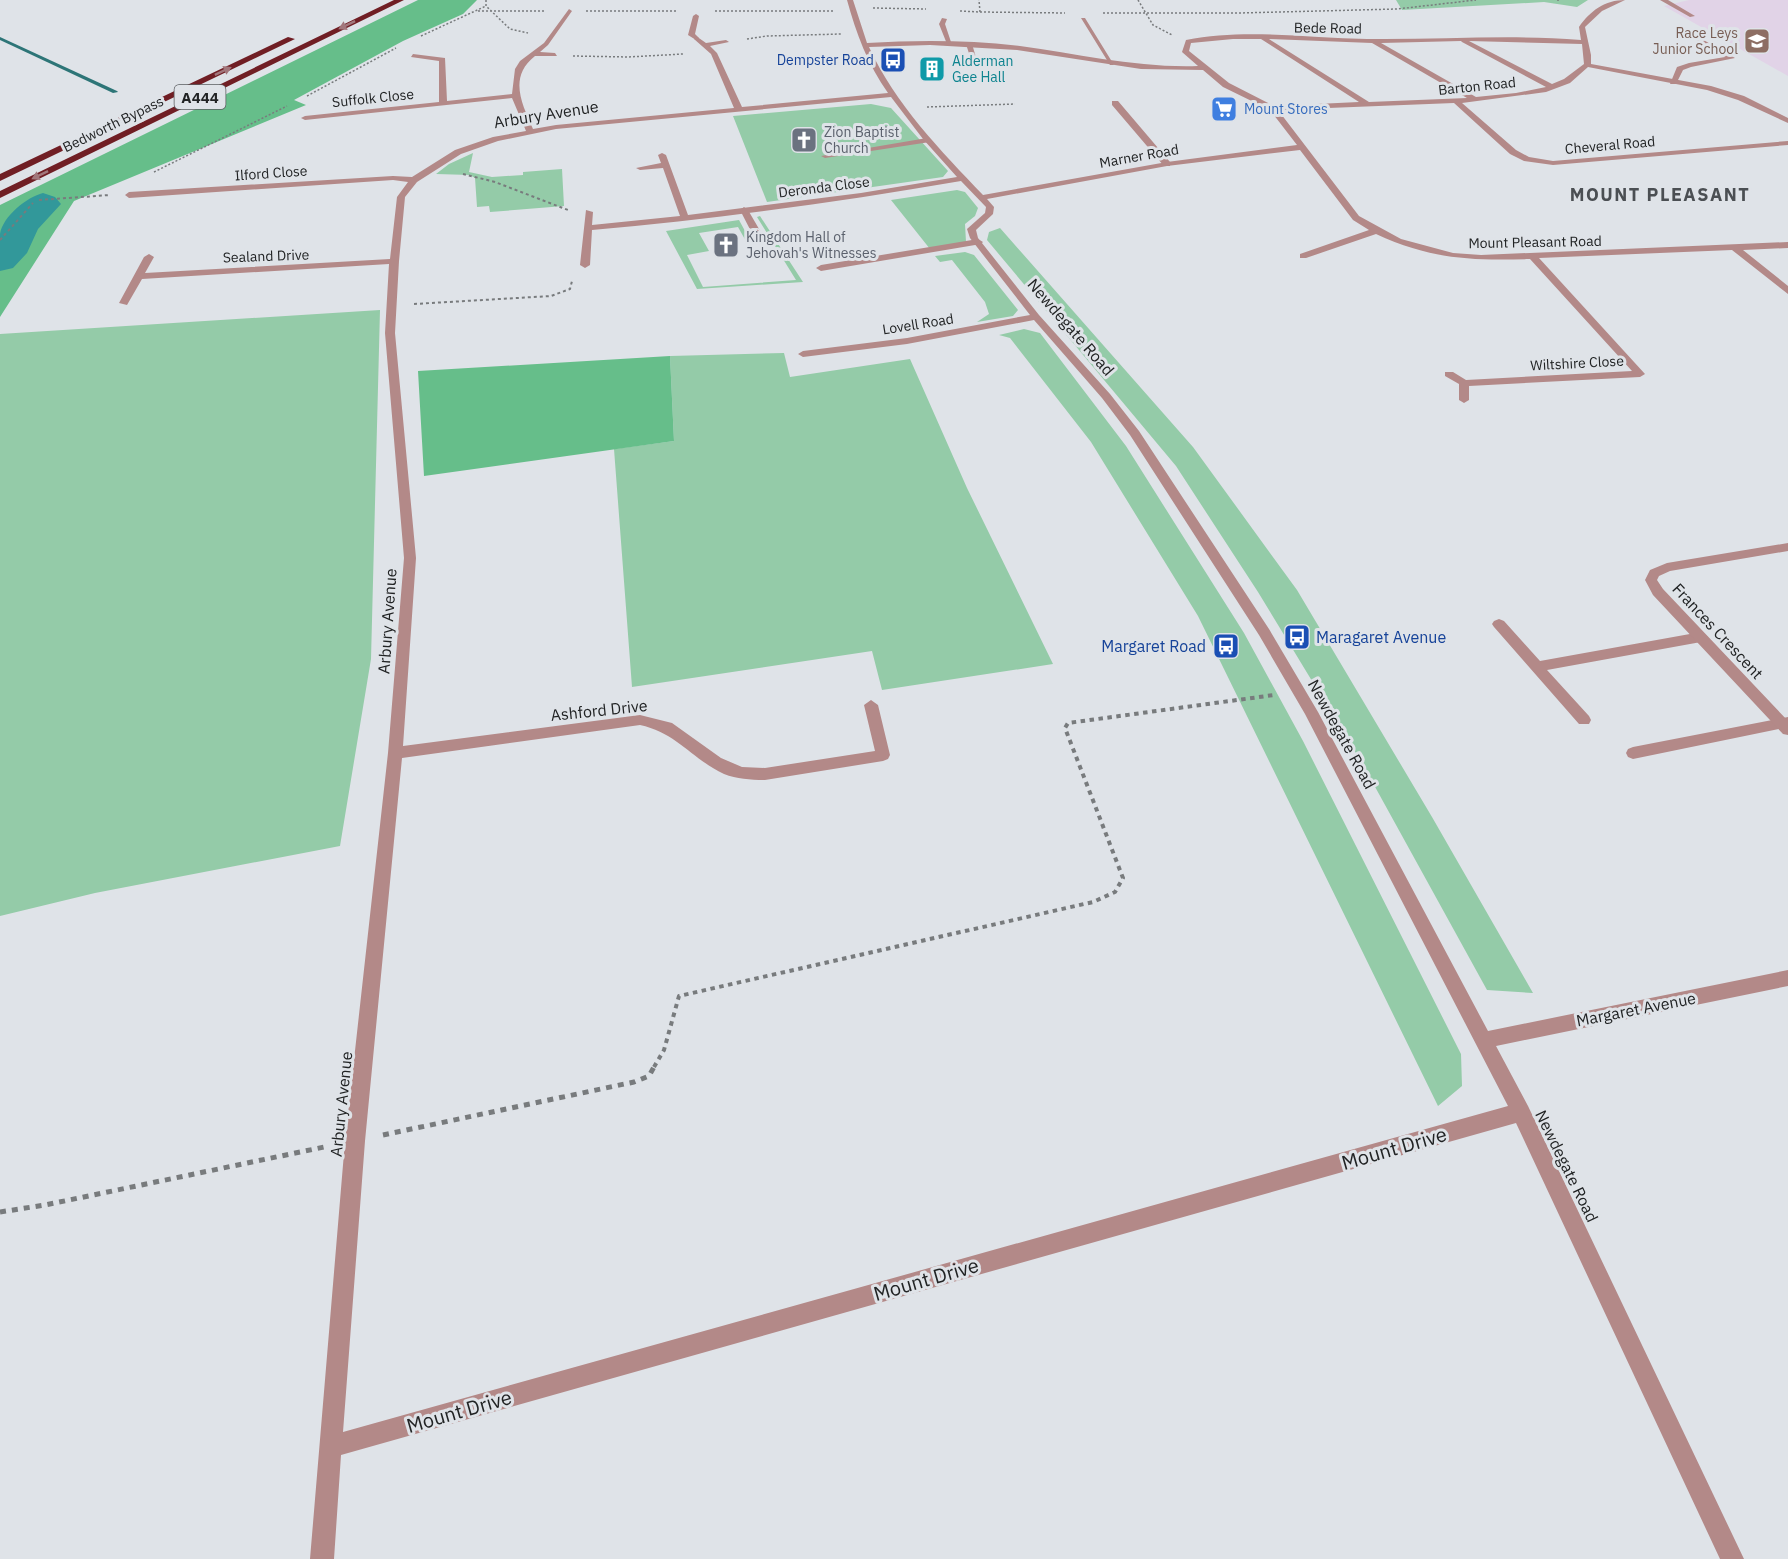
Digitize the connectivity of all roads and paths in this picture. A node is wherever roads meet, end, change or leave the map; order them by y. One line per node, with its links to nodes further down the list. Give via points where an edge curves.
1 (400, 0): 79 (highway, Bedworth Bypass / A444, one-way to 79)
2 (486, 0): 10 (path)
3 (979, 0): 19 (path)
4 (1138, 0): 22 (path)
5 (1476, 0): 22 (path, via 1397,9)
6 (1557, 0): 7 (path)
7 (1561, 0)
8 (1622, 0): 37 (street, via 1588,16 1582,27)
9 (1664, 0): 24 (street)
10 (486, 6): 13 (path); 14 (path)
11 (851, 6): 12 (path); 17 (path); 31 (street)
12 (928, 9)
13 (476, 11): 14 (path); 30 (path)
14 (490, 11): 15 (path); 27 (path, via 510,29)
15 (569, 11): 16 (path); 27 (street)
16 (681, 11)
17 (715, 11)
18 (959, 11): 19 (path)
19 (980, 12): 20 (path)
20 (1064, 13)
21 (1099, 13): 22 (path)
22 (1146, 14): 35 (path, via 1153,25)
23 (696, 16): 41 (street, via 691,35)
24 (1692, 16)
25 (944, 19): 38 (street, via 942,24)
26 (1083, 19): 46 (street)
27 (552, 34): 42 (street)
28 (299, 35): 76 (highway, Bedworth Bypass / A444, one-way to 28)
29 (1693, 36): 49 (street, via 1732,58 1689,65 1680,69)
30 (417, 38)
31 (862, 39): 36 (path, via 767,36); 38 (street); 51 (street)
32 (1264, 39): 34 (street, Bede Road); 35 (street, Bede Road); 60 (street)
33 (1461, 39): 34 (street, Bede Road); 37 (street, Bede Road); 50 (street)
34 (1373, 40): 54 (street)
35 (1188, 41): 48 (street, via 1185,51)
36 (726, 42): 41 (street)
37 (1584, 42): 47 (street)
38 (950, 44): 39 (street)
39 (969, 44): 45 (street); 46 (street)
40 (399, 47): 53 (path)
41 (708, 47): 44 (path, via 666,56); 63 (street)
42 (535, 54): 44 (street); 52 (street, via 519,69)
43 (413, 56): 58 (street, via 443,59)
44 (555, 56)
45 (976, 63)
46 (1112, 64): 48 (street, via 1153,69)
47 (1587, 65): 49 (street); 50 (street, Barton Road)
48 (1203, 68): 62 (street, via 1251,99)
49 (1673, 82): 65 (street, via 1741,98)
50 (1552, 87): 54 (street, Barton Road)
51 (893, 95): 61 (street); 63 (street, Arbury Avenue)
52 (515, 96): 58 (street, Suffolk Close); 66 (street)
53 (306, 97)
54 (1475, 99): 55 (street, Barton Road)
55 (1456, 101): 60 (street, Barton Road); 68 (street, Cheveral Road, via 1513,152 1527,159 1553,163)
56 (296, 102): 80 (path, via 138,179)
57 (1115, 103): 72 (street)
58 (443, 104): 64 (street, Suffolk Close)
59 (1015, 104): 61 (path)
60 (1368, 105): 62 (street, Barton Road)
61 (903, 108): 67 (street)
62 (1273, 108): 69 (street, Mount Pleasant Road)
63 (739, 110): 66 (street, Arbury Avenue)
64 (304, 118)
65 (1788, 121)
66 (530, 131): 75 (street, Arbury Avenue, via 478,144)
67 (927, 140): 71 (street); 77 (street)
68 (1788, 143)
69 (1303, 147): 72 (street, Marner Road); 86 (street, Mount Pleasant Road, via 1356,218)
70 (662, 155): 73 (street)
71 (825, 156)
72 (1167, 164): 81 (street, Marner Road)
73 (665, 165): 74 (street); 84 (street)
74 (640, 168)
75 (426, 171): 78 (street, Arbury Avenue); 83 (path, via 471,174 555,203 563,210)
76 (0, 178)
77 (964, 178): 81 (street); 82 (street, Deronda Close, via 884,193)
78 (414, 180): 80 (street, Ilford Close); 95 (street, Arbury Avenue, via 401,197)
79 (0, 195)
80 (129, 195): 87 (path, via 35,201)
81 (981, 198): 89 (street, via 991,210 971,229)
82 (744, 210): 84 (street, Deronda Close); 88 (street)
83 (589, 212): 85 (street)
84 (685, 218): 85 (street, Deronda Close)
85 (588, 228): 96 (street)
86 (1376, 231): 92 (street); 94 (street, Mount Pleasant Road, via 1421,249 1453,256)
87 (0, 240)
88 (761, 241)
89 (978, 242): 97 (street); 102 (street, Newdegate Road)
90 (1788, 245): 91 (street, Mount Pleasant Road)
91 (1734, 247): 94 (street, Mount Pleasant Road); 99 (street)
92 (1303, 256)
93 (149, 257): 98 (street)
94 (1533, 258): 105 (street, Wiltshire Close, via 1640,374)
95 (394, 261): 98 (street, Sealand Drive); 101 (street, Arbury Avenue)
96 (585, 265): 101 (path, via 572,270 570,289 556,296)
97 (821, 268)
98 (139, 276): 100 (street)
99 (1788, 291)
100 (124, 303)
101 (392, 305): 115 (street, Arbury Avenue, via 390,333 410,558)
102 (1036, 317): 103 (street, Lovell Road, via 907,341); 111 (street, Newdegate Road, via 1135,433)
103 (803, 354)
104 (1449, 374): 105 (street)
105 (1464, 383): 106 (street)
106 (1464, 400)
107 (1788, 547): 109 (street, Frances Crescent, via 1667,567 1654,573 1651,580 1658,592)
108 (1499, 624): 110 (street)
109 (1701, 637): 110 (street); 114 (street, Frances Crescent)
110 (1535, 667): 113 (street)
111 (1299, 692): 118 (street, Newdegate Road); 120 (path, via 1068,723 1065,728 1123,878 1115,892 1093,902 679,996 664,1050 649,1076)
112 (871, 705): 115 (street, Ashford Drive, via 883,754 765,774 729,769 676,730 640,720)
113 (1584, 720)
114 (1786, 725): 116 (street)
115 (395, 753): 120 (street, Arbury Avenue)
116 (1633, 753)
117 (1788, 978): 118 (street, Margaret Avenue)
118 (1483, 1040): 119 (street, Newdegate Road)
119 (1521, 1112): 122 (street, Mount Drive); 124 (street, Newdegate Road)
120 (355, 1141): 121 (path); 122 (street, Arbury Avenue)
121 (0, 1212)
122 (332, 1446): 123 (street, Arbury Avenue)
123 (322, 1559)
124 (1732, 1559)

